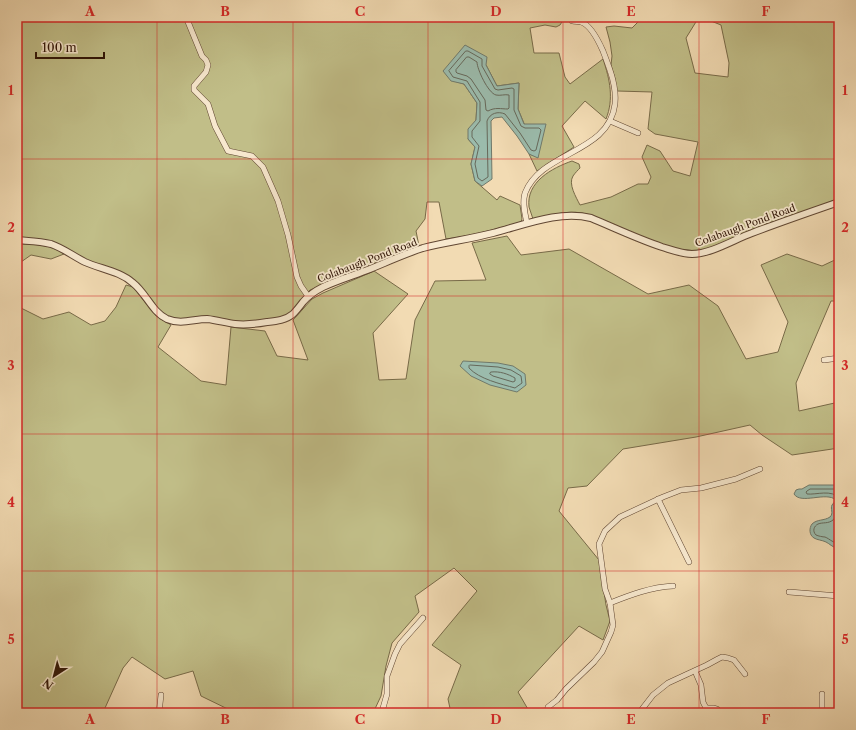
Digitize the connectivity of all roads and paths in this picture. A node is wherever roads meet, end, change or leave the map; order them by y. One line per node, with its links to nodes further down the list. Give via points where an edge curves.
1 (186, 17): 8 (street, via 208,65 194,90 208,104 215,126 228,150 252,156 263,167 278,201 297,277)
2 (572, 21): 3 (street, via 586,25 602,48 614,88 615,103)
3 (610, 121): 4 (street); 6 (street, via 594,138 549,166 531,182 525,194 523,208)
4 (638, 133)
5 (839, 202): 6 (street, Colabaugh Pond Road, via 708,251 692,254 656,245 591,218 566,216)
6 (527, 223): 8 (street, Colabaugh Pond Road, via 421,249 324,286)
7 (17, 240): 8 (street, Colabaugh Pond Road, via 51,244 84,261 125,277 136,285 162,316 179,322 209,319 253,324 281,320 293,314)
8 (308, 296)
9 (839, 358): 10 (street)
10 (824, 360)
11 (760, 469): 12 (street, via 736,479 681,490)
12 (658, 499): 13 (street); 17 (street, via 620,517 605,531 601,539 599,544 605,589)
13 (689, 562)
14 (672, 586): 17 (street, via 661,586)
15 (789, 592): 16 (street)
16 (839, 596)
17 (610, 604): 28 (street, via 613,625 602,652 548,707)
18 (423, 618): 24 (street, via 394,654 387,676 387,694)
19 (696, 671): 20 (street, via 722,657 734,660); 25 (street); 29 (street, via 668,682 653,695)
20 (745, 674)
21 (822, 694): 30 (street)
22 (161, 695): 26 (street)
23 (717, 709): 25 (street)
24 (383, 710): 27 (street)
25 (705, 710)
26 (159, 713)
27 (378, 713)
28 (547, 713)
29 (639, 713)
30 (822, 713)

